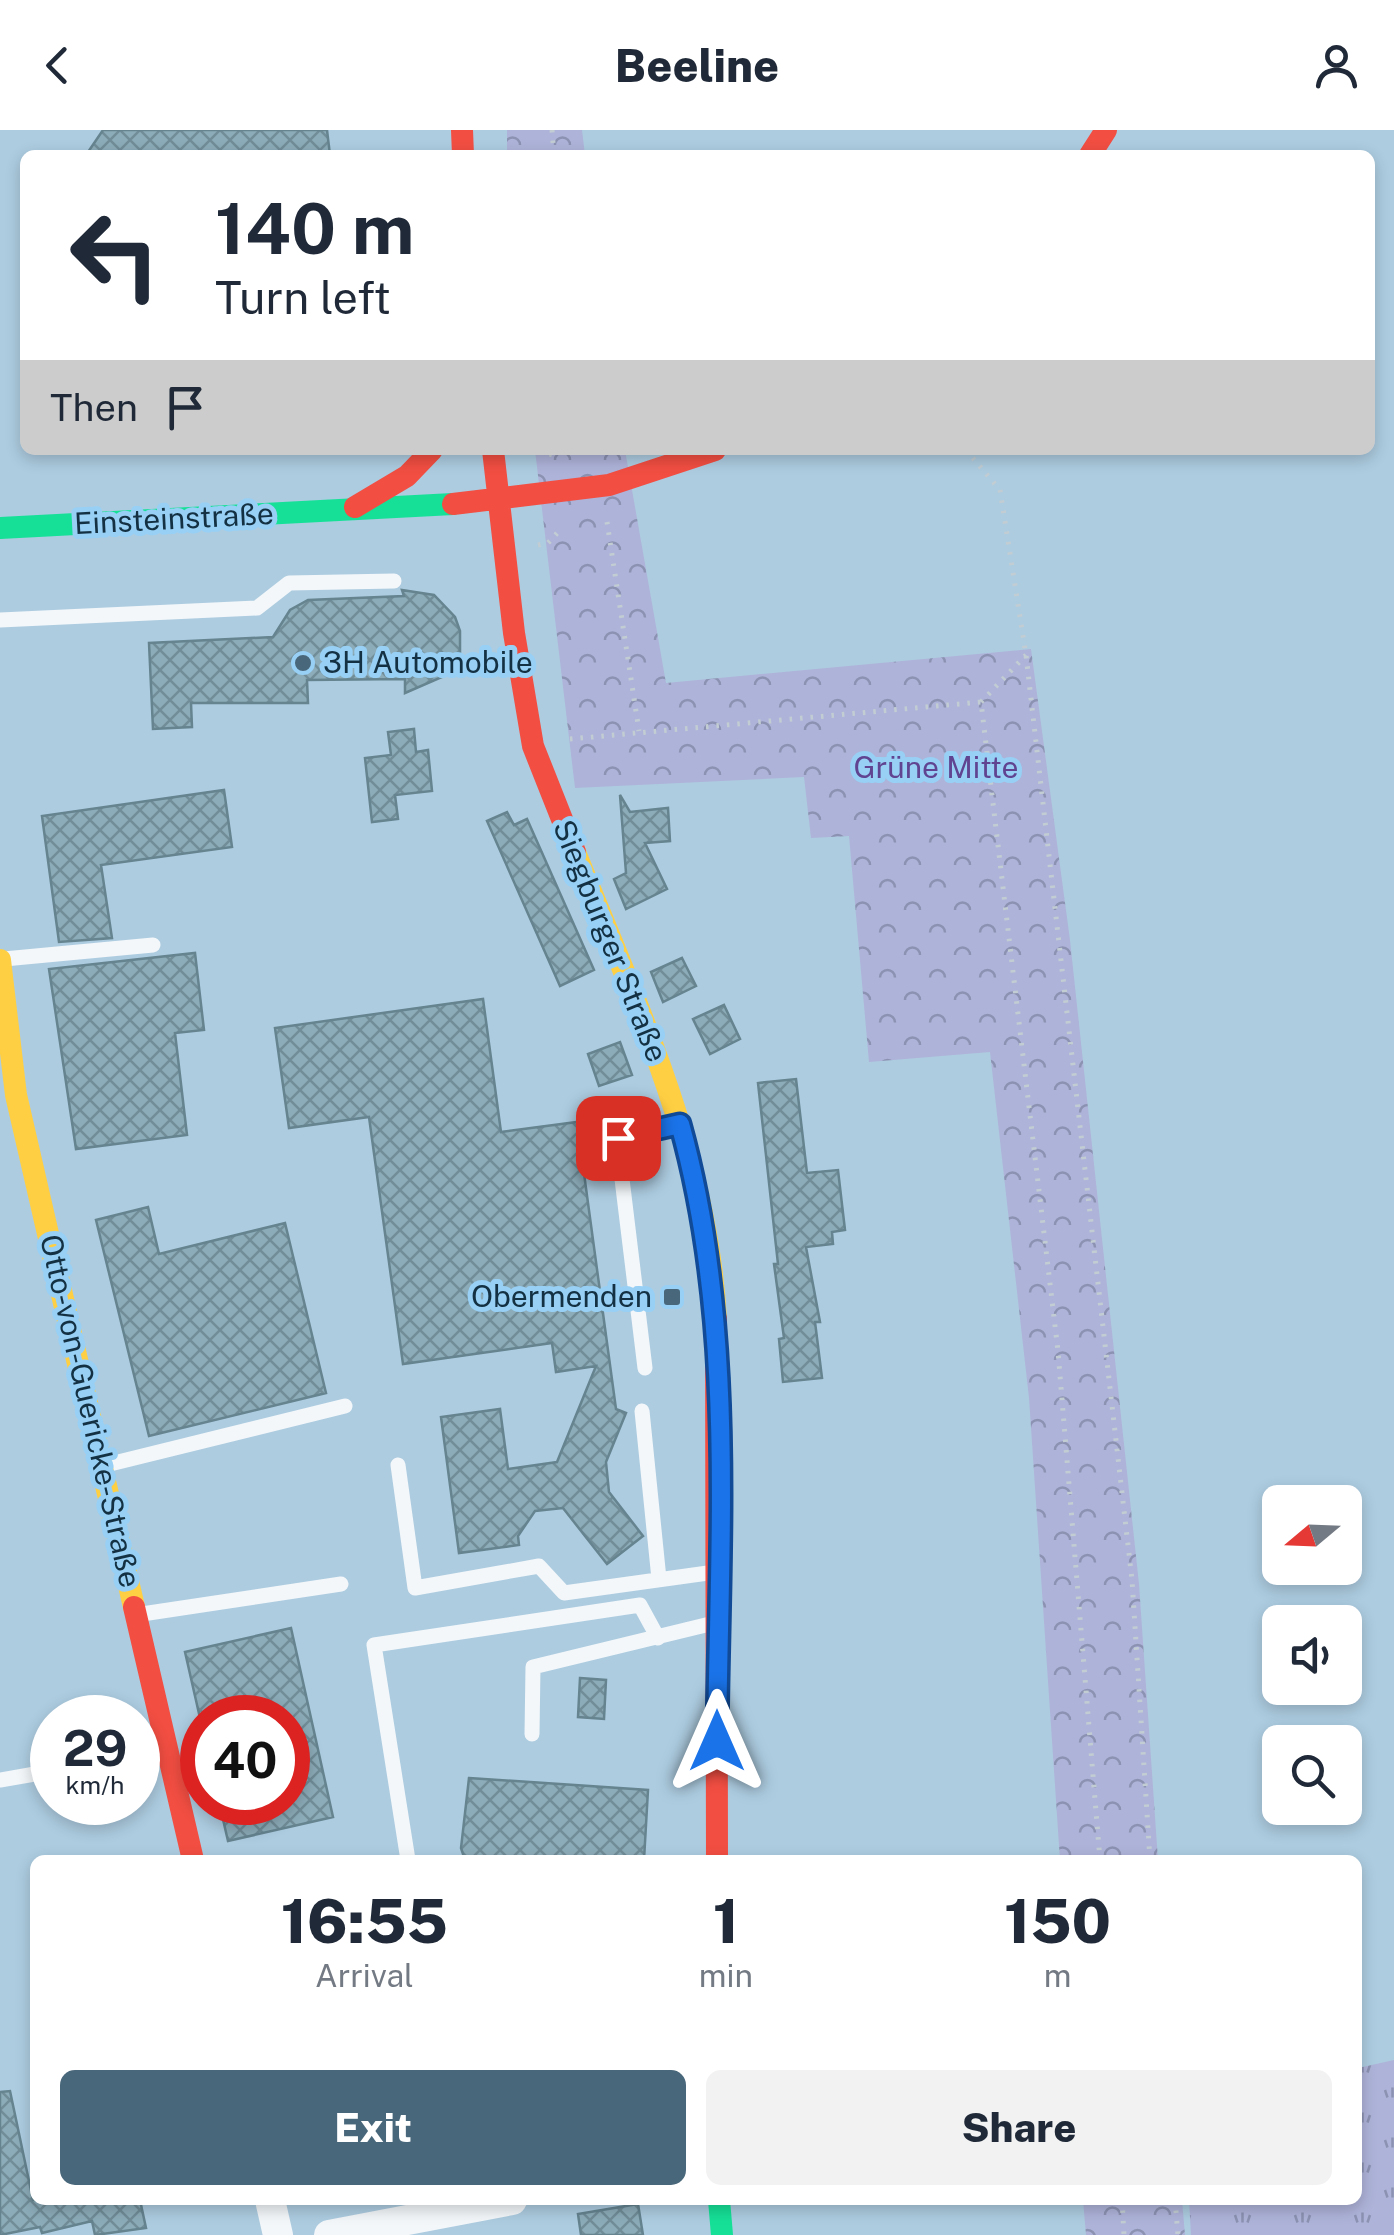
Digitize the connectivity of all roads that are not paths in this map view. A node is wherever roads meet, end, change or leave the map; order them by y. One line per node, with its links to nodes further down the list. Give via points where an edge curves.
1 (427, 455): 5 (street, Einsteinstraße, via 407,476)
2 (493, 455): 4 (street, Siegburger Straße)
3 (700, 455): 4 (street, Einsteinstraße, via 608,486)
4 (500, 502): 5 (street, Einsteinstraße); 12 (street, Siegburger Straße, via 533,746)
5 (348, 511): 6 (street, Einsteinstraße)
6 (0, 528)
7 (394, 581): 8 (lane, via 289,583 257,608)
8 (0, 620)
9 (154, 945): 10 (lane)
10 (0, 960): 11 (street, Otto-von-Guericke-Straße)
11 (8, 1097): 17 (street, Otto-von-Guericke-Straße)
12 (680, 1124): 13 (lane, via 618,1138); 18 (street, Siegburger Straße, via 714,1288)
13 (645, 1368)
14 (345, 1406): 17 (lane)
15 (642, 1411): 19 (lane)
16 (398, 1465): 19 (lane, via 415,1588 539,1566 564,1593)
17 (102, 1466): 21 (street, Otto-von-Guericke-Straße)
18 (719, 1572): 19 (lane); 22 (street, Siegburger Straße)
19 (659, 1579)
20 (341, 1584): 21 (lane)
21 (137, 1614): 25 (street, Otto-von-Guericke-Straße)
22 (718, 1622): 23 (lane); 31 (street, Siegburger Straße)
23 (658, 1638): 24 (lane, via 533,1666); 30 (lane, via 640,1605 374,1645)
24 (532, 1734)
25 (167, 1746): 26 (lane); 29 (street, Otto-von-Guericke-Straße)
26 (160, 1748)
27 (30, 1775): 28 (lane)
28 (0, 1780)
29 (192, 1855)
30 (407, 1855)
31 (717, 1855)
32 (271, 2205): 35 (street)
33 (476, 2205): 36 (street)
34 (719, 2205): 37 (street)
35 (278, 2235)
36 (329, 2235)
37 (722, 2235)

